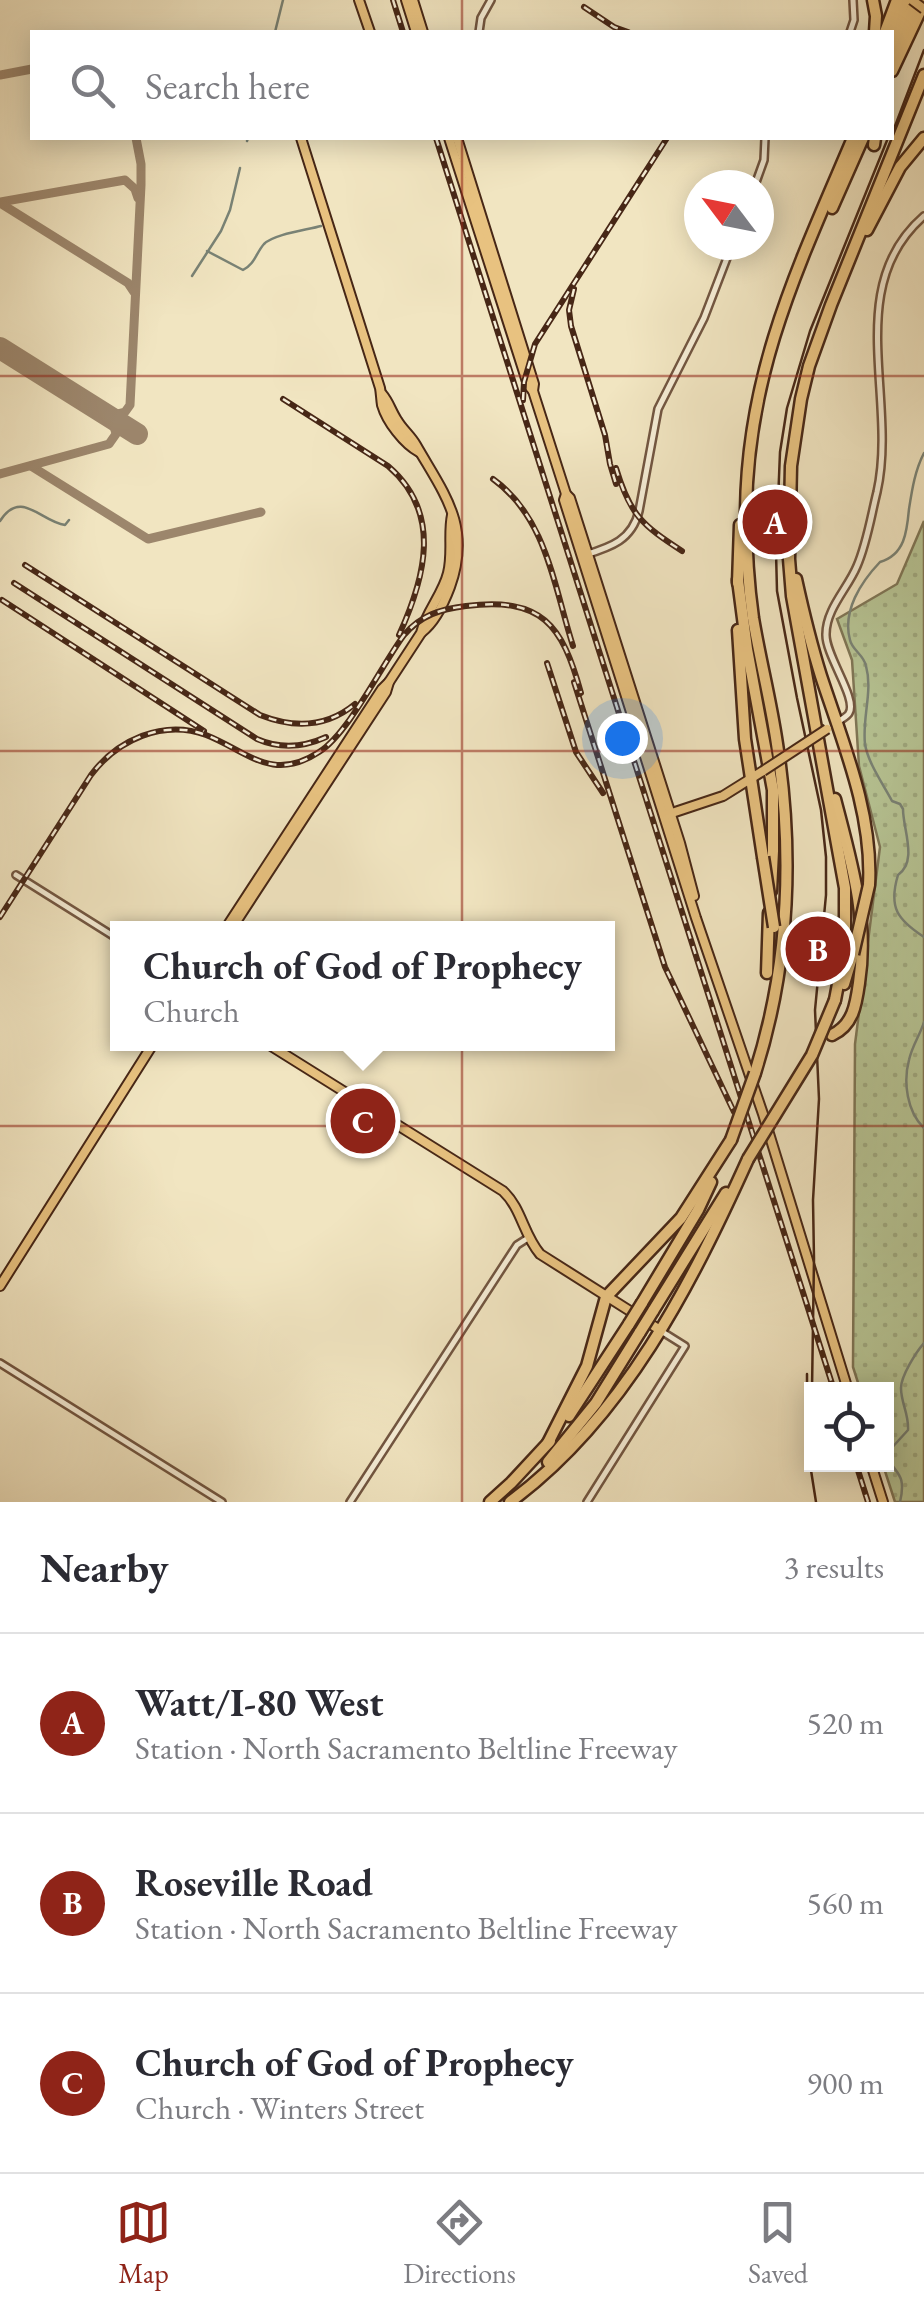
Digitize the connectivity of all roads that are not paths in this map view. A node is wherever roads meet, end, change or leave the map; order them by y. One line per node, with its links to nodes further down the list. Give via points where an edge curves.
1 (359, 0): 7 (main road)
2 (409, 0): 8 (main road)
3 (491, 0): 9 (street)
4 (853, 0): 10 (street)
5 (872, 0): 11 (highway)
6 (917, 3): 12 (highway); 13 (highway); 14 (highway); 15 (highway)
7 (369, 30)
8 (418, 30)
9 (479, 30)
10 (850, 30)
11 (875, 30)
12 (892, 30)
13 (894, 48)
14 (894, 66)
15 (894, 75)
16 (924, 75): 18 (highway)
17 (924, 84): 18 (highway)
18 (914, 101): 31 (highway)
19 (924, 138): 31 (highway)
20 (302, 140): 43 (main road, via 382,394 437,477 458,541 452,582 428,628)
21 (450, 140): 33 (main road)
22 (458, 140): 33 (main road)
23 (765, 140): 27 (street)
24 (844, 140): 30 (highway)
25 (851, 140): 30 (highway)
26 (862, 140): 28 (highway)
27 (760, 170)
28 (832, 208)
29 (924, 216): 38 (street, via 899,242 879,290 880,476 861,557 826,632 852,704)
30 (808, 244): 34 (highway, via 765,361)
31 (854, 246): 35 (highway, via 801,399)
32 (726, 260): 36 (street, via 657,412 636,521 622,540)
33 (534, 391): 36 (main road)
34 (747, 484): 37 (highway); 50 (highway, via 753,617 777,742 787,852 783,946)
35 (789, 549): 38 (highway); 39 (highway)
36 (585, 555): 41 (main road)
37 (738, 580): 40 (highway); 45 (highway, via 773,790)
38 (838, 722): 40 (main road, bridge); 46 (highway, bridge, via 866,826 869,885)
39 (820, 756): 46 (highway, via 846,903); 47 (highway, via 852,860 863,924 852,1016)
40 (750, 780): 41 (main road); 50 (highway, bridge, via 774,970)
41 (668, 814): 58 (main road)
42 (16, 875): 44 (street)
43 (234, 921)
44 (110, 934)
45 (768, 973)
46 (837, 1000): 52 (highway, bridge, via 831,1022)
47 (832, 1035)
48 (149, 1051): 54 (main road)
49 (279, 1051): 53 (main road, via 503,1192)
50 (756, 1073): 51 (highway, bridge)
51 (710, 1179): 55 (highway); 59 (highway, bridge, via 642,1303)
52 (729, 1194): 56 (highway); 64 (highway, bridge, via 596,1403)
53 (528, 1238): 55 (main road, via 546,1258); 62 (street, via 516,1245)
54 (0, 1286)
55 (606, 1296): 56 (main road); 59 (highway, via 587,1366)
56 (660, 1330): 64 (highway, via 608,1408); 65 (street, via 684,1346)
57 (0, 1362): 61 (street)
58 (846, 1382)
59 (548, 1443): 63 (highway)
60 (874, 1472): 66 (main road)
61 (222, 1502)
62 (350, 1502)
63 (490, 1502)
64 (510, 1502)
65 (586, 1502)
66 (883, 1502)

